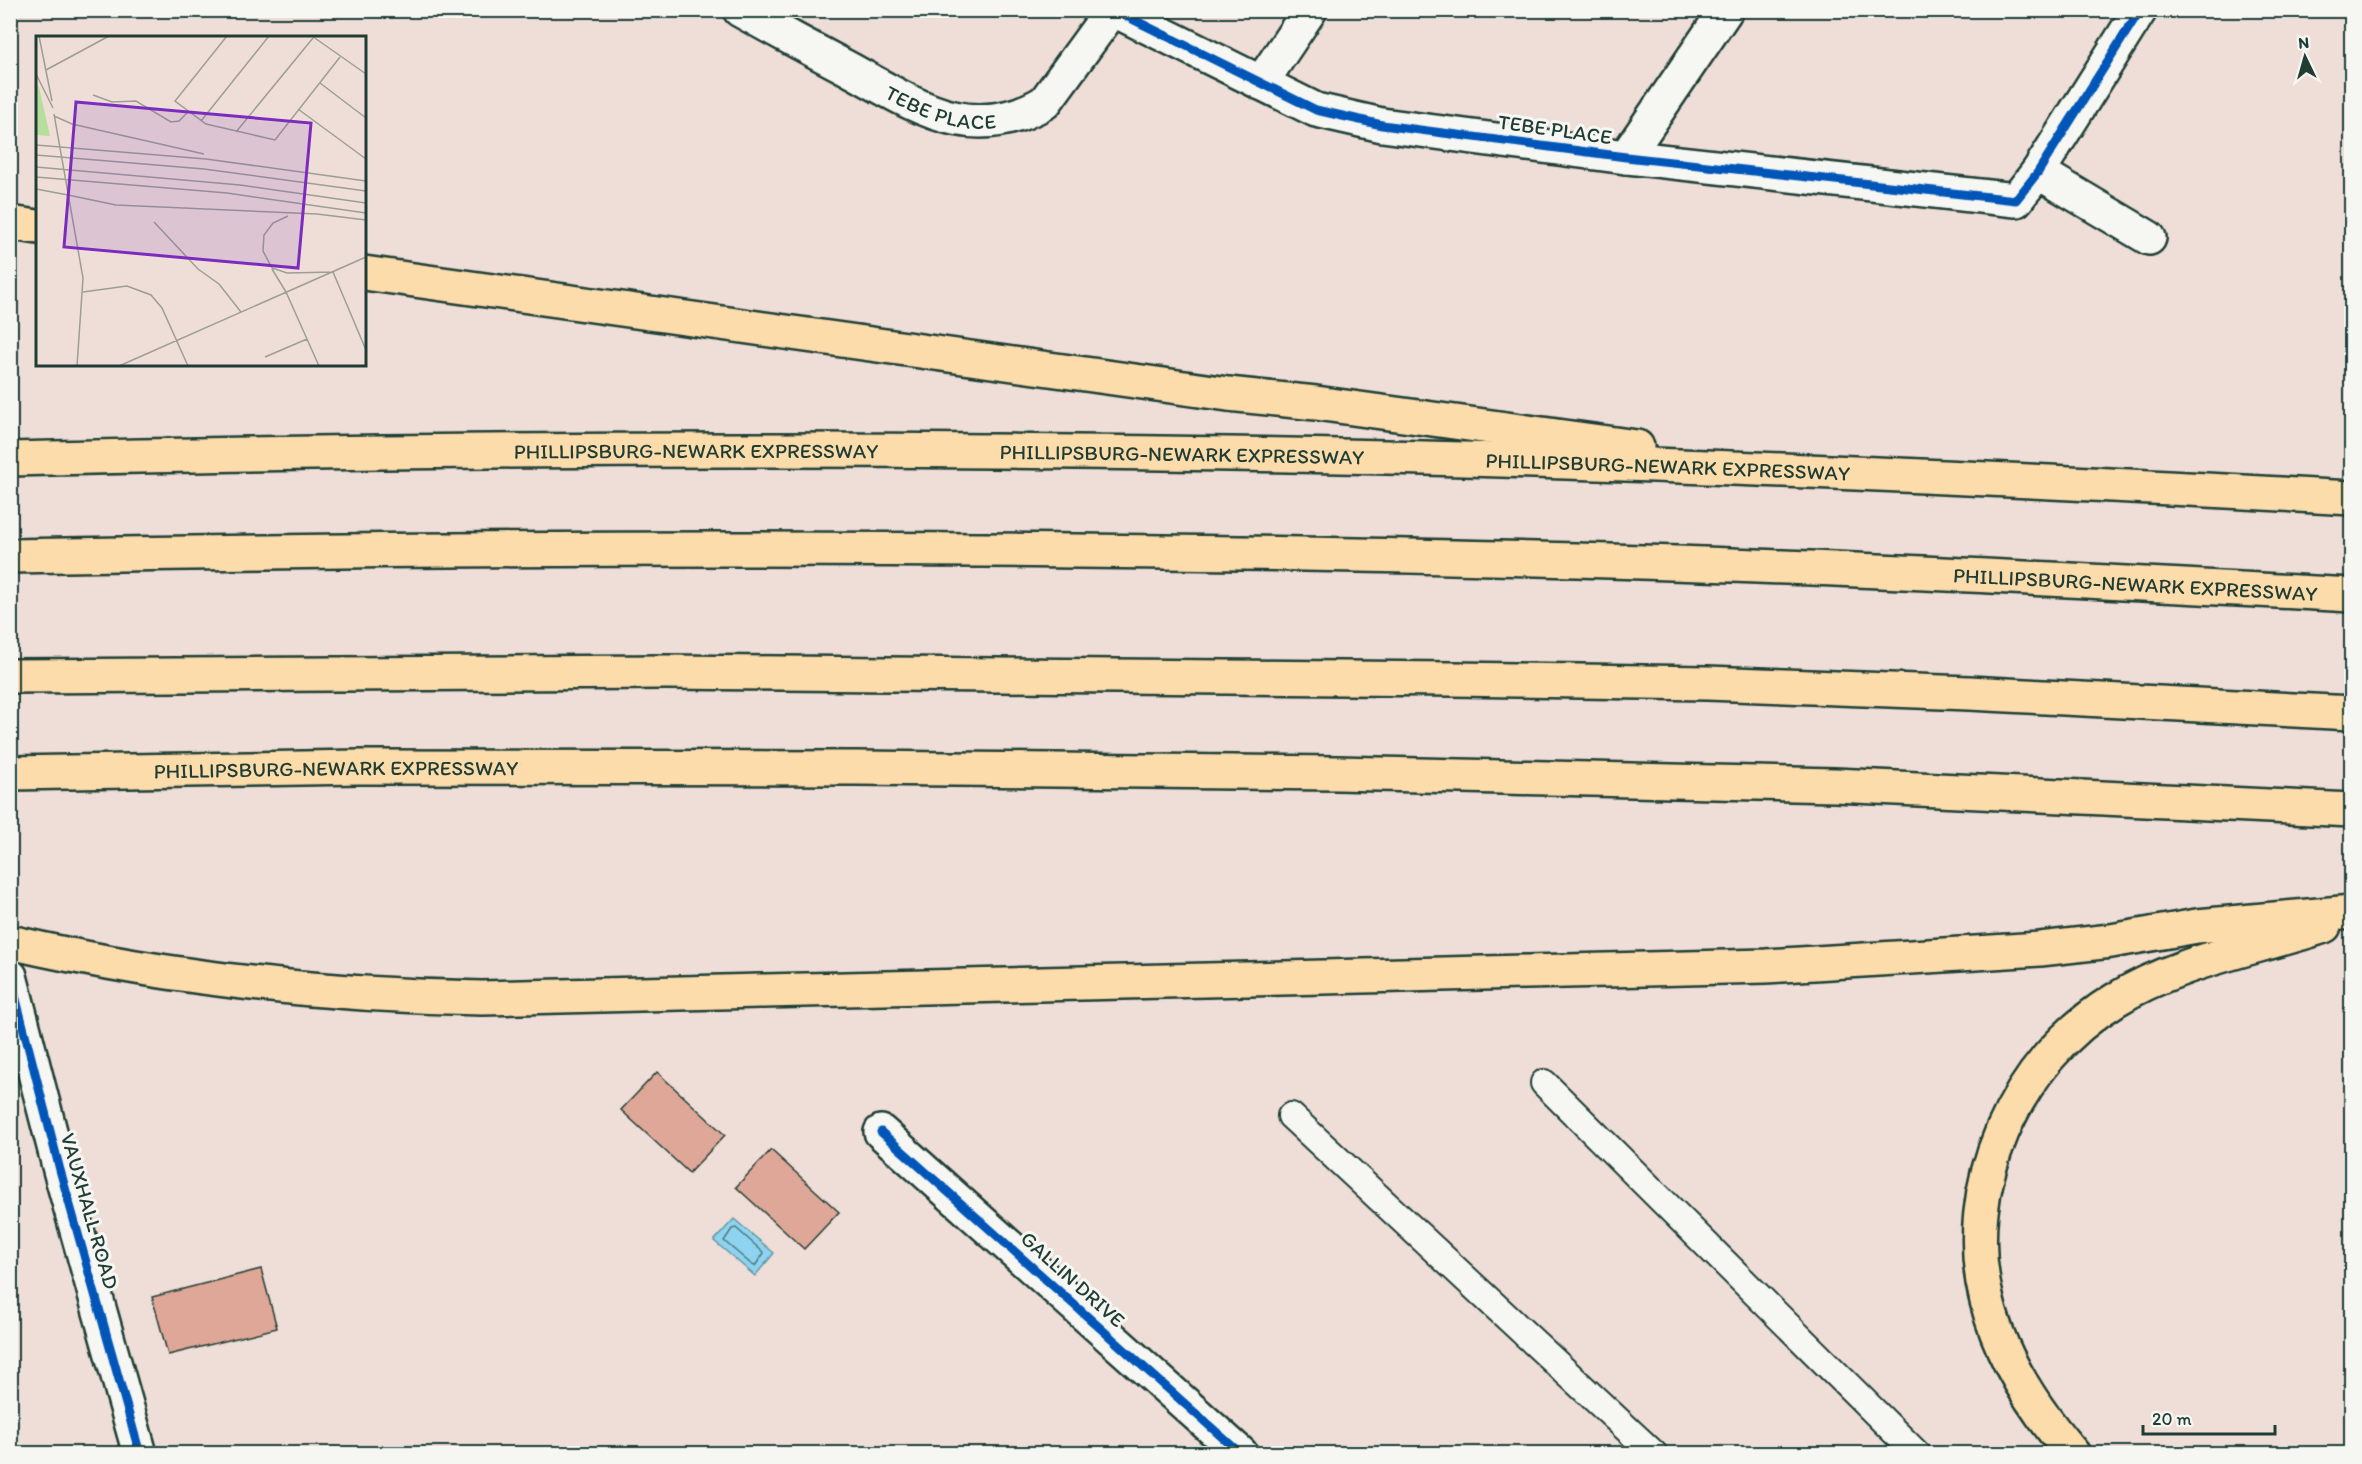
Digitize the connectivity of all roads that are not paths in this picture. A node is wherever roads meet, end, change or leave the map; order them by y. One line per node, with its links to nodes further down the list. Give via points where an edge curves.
1 (740, 10): 2 (street, TEBE PLACE, via 927,111 990,120 1015,116 1045,102)
2 (1113, 10): 6 (street, TEBE PLACE)
3 (1310, 10): 6 (street)
4 (1726, 10): 7 (street)
5 (2140, 10): 8 (street)
6 (1261, 83): 7 (street, TEBE PLACE, via 1316,110 1382,124)
7 (1626, 157): 8 (street, TEBE PLACE, via 2016,200)
8 (2038, 172): 11 (street)
9 (10, 223): 10 (highway)
10 (36, 227)
11 (2149, 238)
12 (366, 273): 16 (highway, via 1228,394)
13 (10, 443): 14 (highway)
14 (138, 456): 15 (highway, PHILLIPSBURG-NEWARK EXPRESSWAY); 16 (highway, PHILLIPSBURG-NEWARK EXPRESSWAY, via 888,450 1346,456)
15 (10, 459)
16 (1824, 472): 17 (highway, PHILLIPSBURG-NEWARK EXPRESSWAY)
17 (2352, 498)
18 (10, 556): 19 (highway, PHILLIPSBURG-NEWARK EXPRESSWAY, via 628,549 1337,554 1827,569)
19 (2352, 595)
20 (10, 676): 21 (highway, via 678,672 1465,679 1969,693)
21 (2352, 713)
22 (101, 771): 23 (highway, PHILLIPSBURG-NEWARK EXPRESSWAY); 24 (highway); 25 (highway, PHILLIPSBURG-NEWARK EXPRESSWAY, via 856,768 1586,777 1846,785)
23 (10, 773)
24 (10, 784)
25 (2352, 810)
26 (2352, 912): 28 (highway, via 2197,926 2040,949 1766,966 482,998 331,992 255,983 75,957)
27 (2352, 918): 37 (highway, via 2175,972 2115,999 2056,1050 2012,1108 1982,1199 1982,1276 1994,1326 2018,1380)
28 (10, 942)
29 (10, 976): 33 (street, VAUXHALL ROAD)
30 (1544, 1083): 36 (lane)
31 (1291, 1116): 35 (lane)
32 (881, 1132): 34 (street, GALLIN DRIVE)
33 (140, 1454)
34 (1241, 1454)
35 (1654, 1454)
36 (1917, 1454)
37 (2073, 1454)

